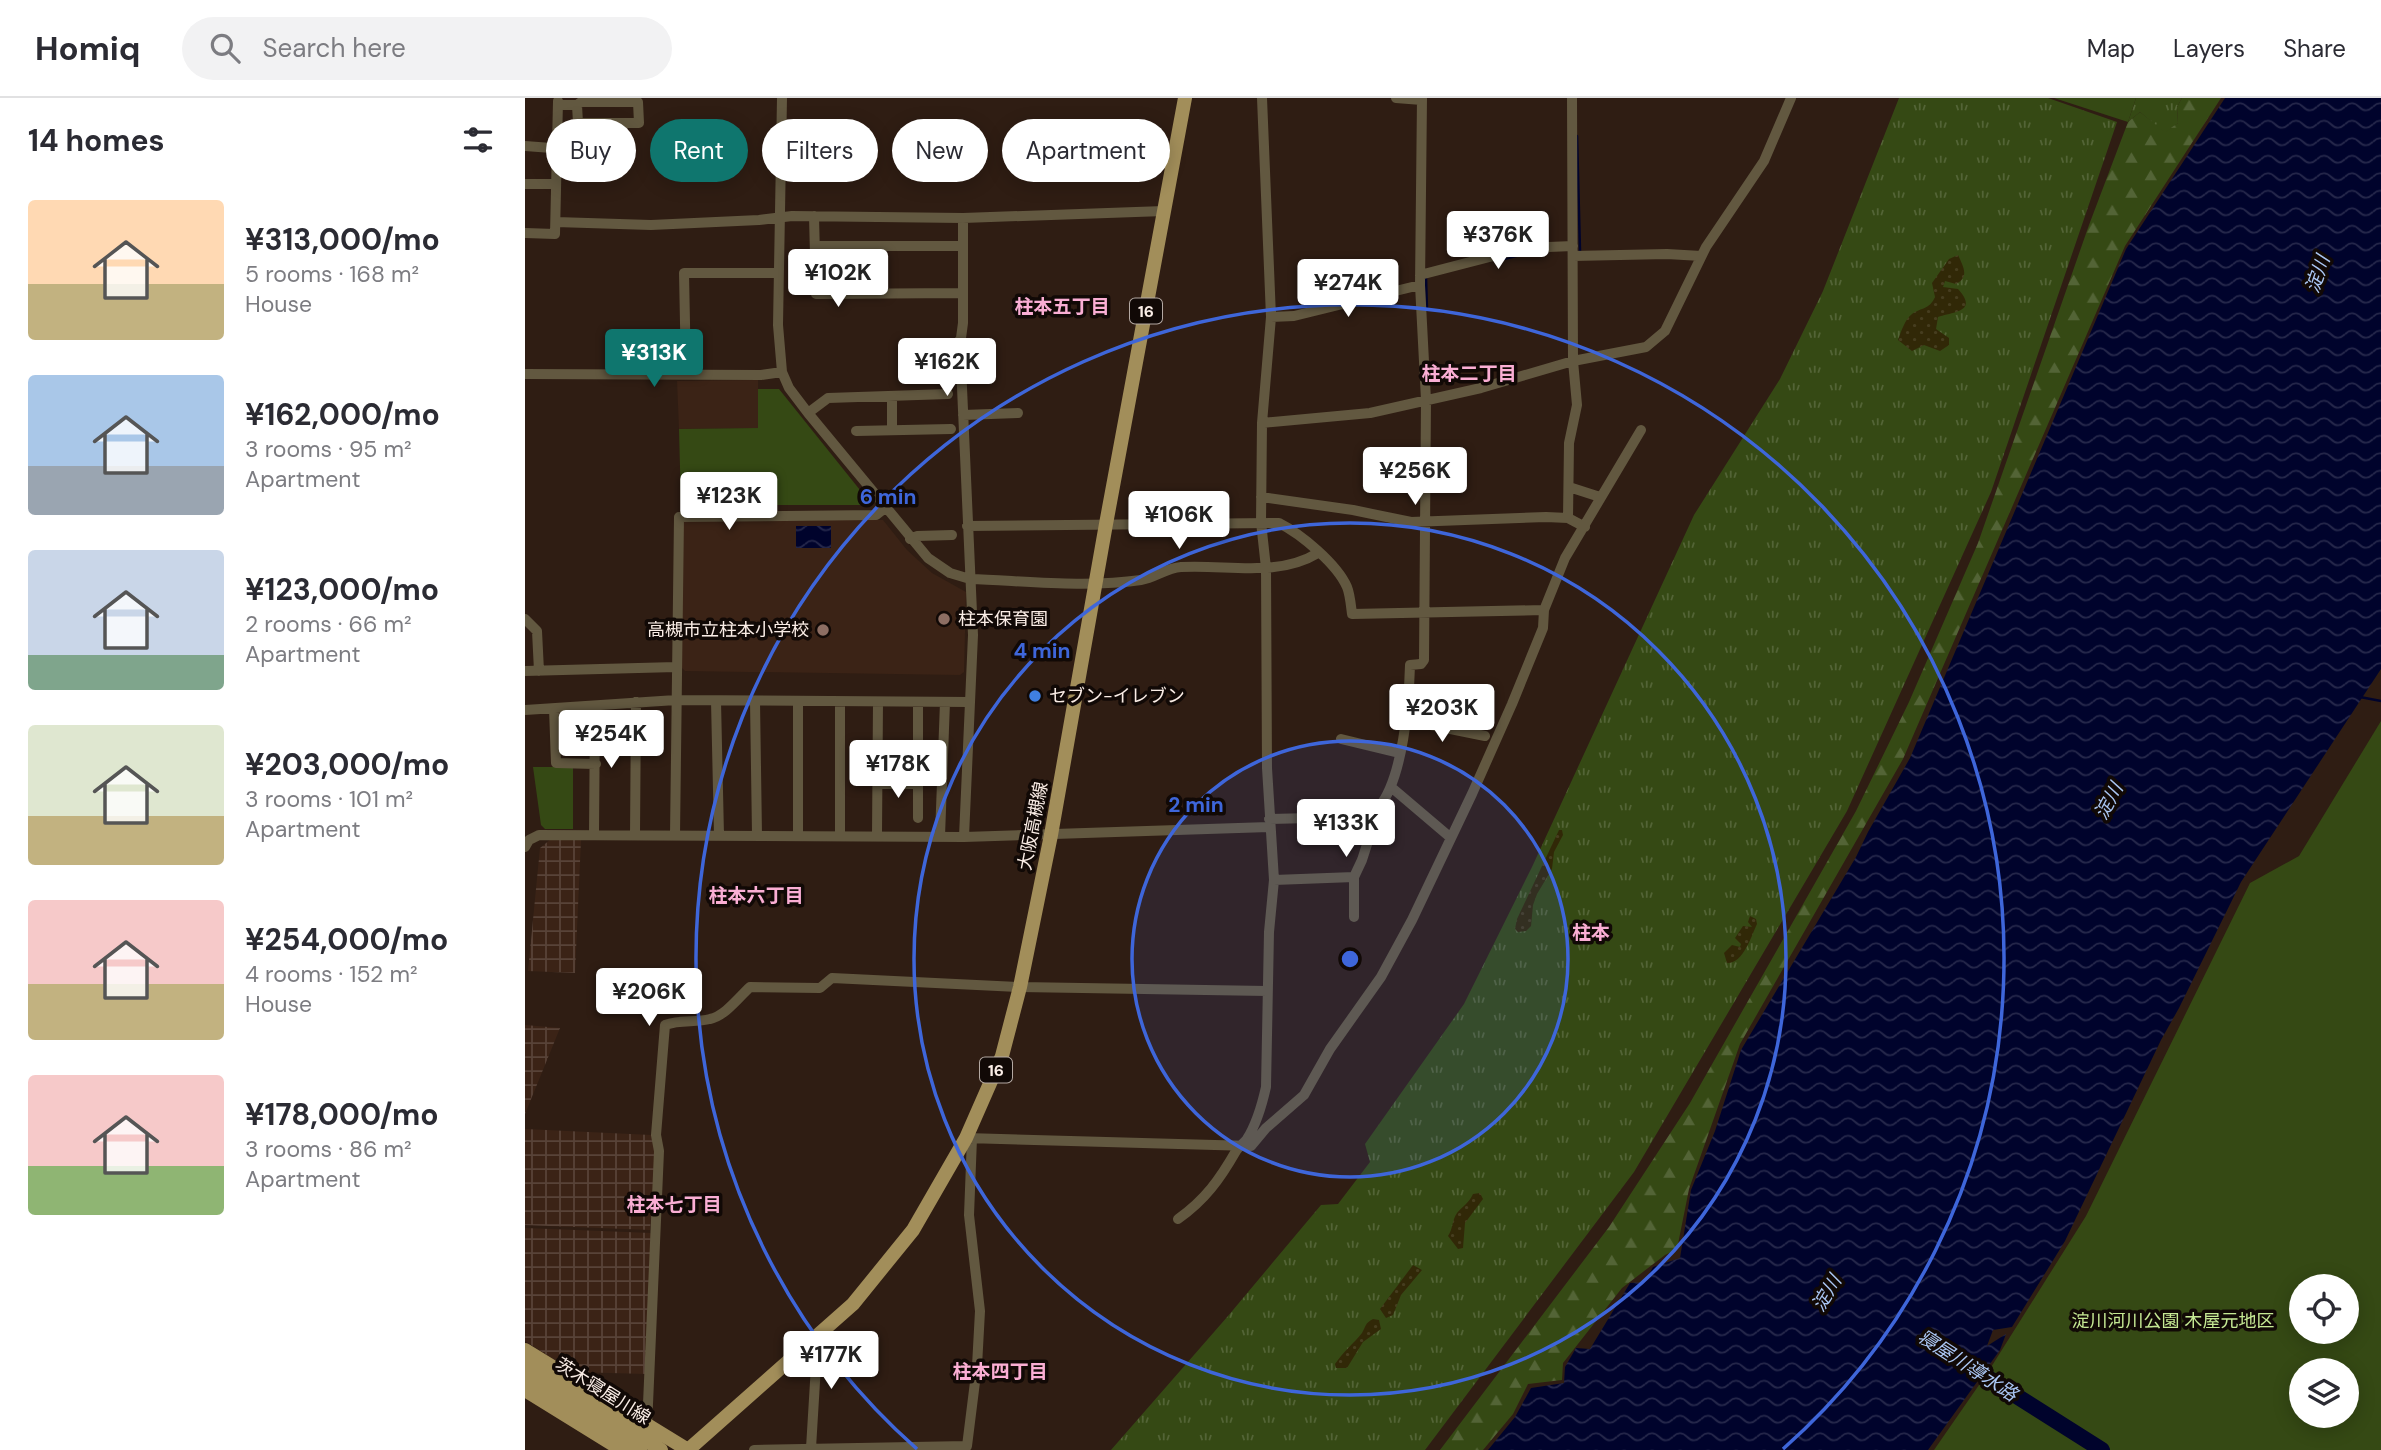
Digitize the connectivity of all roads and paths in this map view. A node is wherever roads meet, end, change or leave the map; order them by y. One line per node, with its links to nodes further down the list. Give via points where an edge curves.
1 (782, 98): 17 (street)
2 (1185, 98): 15 (main road, 大阪高槻線 / 16)
3 (1262, 98): 28 (street)
4 (1396, 98): 7 (street)
5 (1571, 98): 23 (street)
6 (1791, 98): 24 (street, via 1764,161)
7 (1422, 99): 26 (street)
8 (558, 101): 9 (street); 10 (street)
9 (577, 105): 9 (street, via 577,122 639,123 638,102)
10 (558, 119)
11 (525, 146): 12 (street)
12 (546, 147)
13 (525, 184): 14 (street)
14 (557, 184): 19 (street)
15 (1164, 211): 18 (street); 51 (main road, 大阪高槻線 / 16)
16 (814, 216): 17 (street); 18 (street); 21 (street)
17 (780, 218): 19 (street, via 651,225); 25 (street)
18 (963, 218): 22 (street)
19 (556, 222): 20 (street, via 555,234)
20 (525, 233)
21 (815, 246): 22 (street); 27 (street, via 816,294)
22 (963, 246): 27 (street)
23 (1573, 251): 24 (street); 26 (street, via 1524,248); 29 (street)
24 (1701, 256): 29 (street, via 1665,331 1656,339 1646,346)
25 (779, 272): 30 (street); 31 (street, via 684,272)
26 (1420, 280): 28 (street, via 1294,316); 35 (street)
27 (962, 293): 38 (street, via 963,323 955,347 961,365)
28 (1271, 317): 39 (street)
29 (1573, 361): 35 (street); 44 (street, via 1577,405 1569,443)
30 (782, 372): 31 (street); 36 (street)
31 (685, 373): 32 (street)
32 (525, 374)
33 (948, 394): 34 (street)
34 (892, 396): 36 (street, via 827,399); 41 (street)
35 (1426, 400): 39 (street, via 1370,413); 50 (street)
36 (809, 413): 47 (street)
37 (1018, 414): 38 (street)
38 (963, 415): 52 (street)
39 (1262, 423): 46 (street)
40 (951, 429): 41 (street)
41 (893, 430): 43 (street)
42 (1641, 430): 45 (street)
43 (856, 432)
44 (1569, 487): 45 (street); 48 (street)
45 (1599, 497): 53 (street)
46 (1261, 498): 49 (street); 50 (street)
47 (885, 508): 55 (street); 63 (street, via 876,515 679,517)
48 (1568, 518): 50 (street); 53 (street)
49 (1261, 522): 51 (street); 56 (street, via 1279,523); 57 (street)
50 (1425, 523): 61 (street)
51 (1106, 524): 52 (street); 59 (main road, 大阪高槻線 / 16)
52 (967, 526): 58 (street)
53 (1585, 527): 60 (street, via 1565,558)
54 (952, 535): 55 (street)
55 (910, 539): 58 (street, via 942,568)
56 (1318, 553): 57 (street); 61 (street, via 1347,587 1352,614)
57 (1266, 568): 59 (street, via 1179,567 1144,580); 91 (street)
58 (970, 579): 59 (street); 75 (street)
59 (1096, 584): 100 (main road, 大阪高槻線 / 16)
60 (1544, 610): 61 (street); 103 (street, via 1543,628)
61 (1424, 614): 79 (street, via 1424,660 1410,665)
62 (525, 619): 65 (street, via 537,631)
63 (676, 667): 65 (street); 66 (street)
64 (525, 671): 65 (street)
65 (539, 671)
66 (676, 700): 67 (street); 70 (street); 94 (street)
67 (716, 701): 68 (street); 95 (street)
68 (755, 701): 69 (street); 96 (street)
69 (798, 701): 71 (street); 97 (street)
70 (636, 702): 76 (street); 93 (street)
71 (840, 702): 72 (street); 98 (street)
72 (878, 702): 73 (street); 82 (street)
73 (918, 702): 74 (street); 83 (street)
74 (945, 702): 75 (street); 101 (street)
75 (969, 702): 102 (street)
76 (595, 706): 77 (street); 85 (street)
77 (554, 709): 78 (street); 85 (street, via 556,763)
78 (525, 710)
79 (1406, 720): 80 (street); 84 (street)
80 (1485, 736)
81 (1341, 740): 84 (street)
82 (878, 746): 83 (street); 86 (street)
83 (918, 746): 87 (street)
84 (1399, 753): 88 (street)
85 (596, 764): 92 (street)
86 (878, 784): 87 (street); 99 (street)
87 (918, 784): 90 (street)
88 (1391, 787): 89 (street); 103 (street)
89 (1379, 807): 91 (street); 105 (street)
90 (918, 818)
91 (1269, 823): 100 (street); 106 (street)
92 (594, 835): 93 (street); 104 (street, via 539,835)
93 (635, 835): 94 (street)
94 (675, 835): 95 (street)
95 (719, 835): 96 (street)
96 (757, 835): 97 (street)
97 (798, 835): 98 (street)
98 (840, 835): 99 (street)
99 (877, 835): 101 (street)
100 (1051, 835): 102 (street); 108 (main road, 大阪高槻線 / 16)
101 (940, 836): 102 (street)
102 (964, 837)
103 (1451, 838): 111 (street, via 1381,976 1304,1095 1251,1146)
104 (525, 847)
105 (1354, 877): 106 (street); 107 (street)
106 (1273, 880): 109 (street)
107 (1354, 918)
108 (1020, 987): 109 (street); 110 (main road, 大阪高槻線 / 16, via 1002,1056); 119 (street, via 832,978 820,988 757,986 709,1020 676,1021 666,1026 656,1135 659,1152)
109 (1267, 991): 111 (street, via 1266,1087 1261,1111)
110 (969, 1138): 111 (street); 113 (main road, 大阪高槻線 / 16, via 913,1230 853,1304); 120 (street, via 969,1215 979,1311 967,1446)
111 (1238, 1147): 112 (street, via 1197,1206)
112 (1178, 1219)
113 (815, 1337): 120 (street); 124 (main road, 大阪高槻線 / 16)
114 (525, 1350): 119 (main road)
115 (525, 1365): 118 (main road, 茨木寝屋川線)
116 (525, 1377): 118 (main road, 茨木寝屋川線)
117 (525, 1390): 121 (main road)
118 (586, 1410): 122 (main road, 茨木寝屋川線); 123 (main road, 茨木寝屋川線)
119 (647, 1427): 124 (main road)
120 (811, 1448): 125 (street)
121 (622, 1450)
122 (640, 1450)
123 (661, 1450)
124 (688, 1450)
125 (754, 1450)

